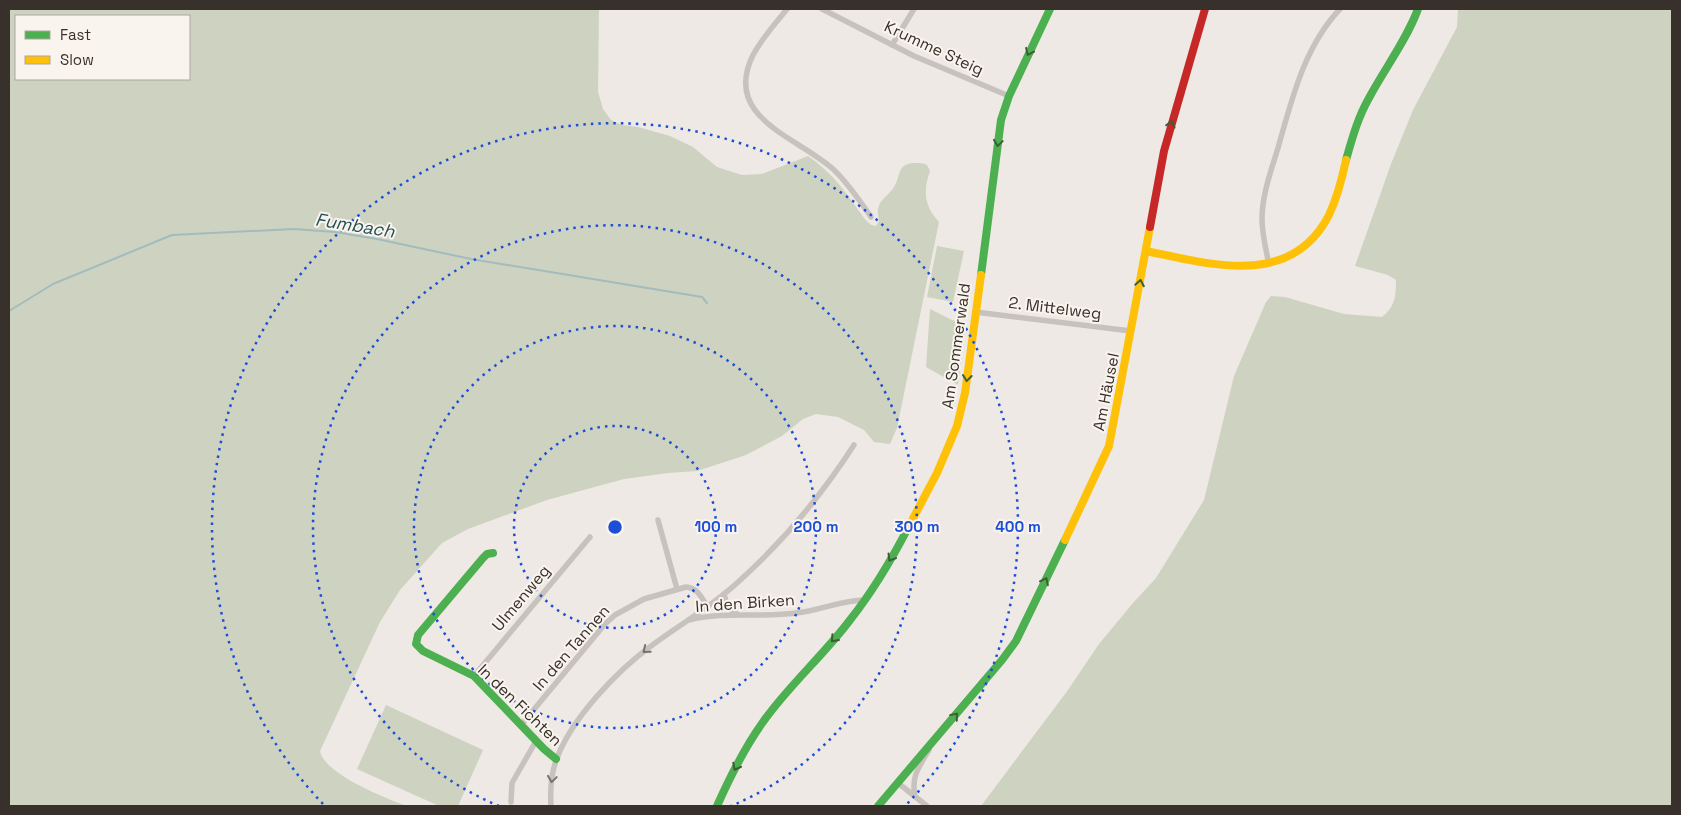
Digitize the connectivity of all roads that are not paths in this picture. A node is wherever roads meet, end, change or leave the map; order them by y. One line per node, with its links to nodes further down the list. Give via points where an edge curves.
1 (787, 9): 10 (street, via 754,54 745,85 748,101 762,119 834,170)
2 (822, 9): 8 (street, Krumme Steig)
3 (914, 9): 8 (street)
4 (1050, 9): 9 (street, Am Sommerwald, one-way to 9)
5 (1205, 9): 11 (street, Am Häusel, one-way to 5, via 1164,151)
6 (1340, 9): 12 (street, via 1316,40 1300,75 1268,180 1262,220)
7 (1418, 9): 12 (street, via 1408,33 1361,114 1326,221 1305,244)
8 (892, 44): 9 (street, Krumme Steig)
9 (1009, 96): 13 (street, Am Sommerwald, one-way to 13, via 999,135)
10 (871, 217)
11 (1146, 251): 12 (street, via 1228,266); 14 (street, Am Häusel, one-way to 11)
12 (1269, 264)
13 (975, 312): 14 (street, 2. Mittelweg); 21 (street, Am Sommerwald, one-way to 21, via 966,393 956,433 929,491)
14 (1131, 331): 27 (street, Am Häusel, one-way to 14, via 1016,641 1097,473 1114,425)
15 (854, 445): 20 (street, via 800,521)
16 (658, 520): 19 (street)
17 (590, 537): 25 (street, Ulmenweg)
18 (493, 553): 25 (street, In den Fichten, via 483,558 415,642 423,651)
19 (677, 589): 22 (street, via 694,589); 26 (street, In den Tannen, via 639,601 615,615)
20 (724, 594): 22 (street); 23 (street, via 728,608)
21 (864, 600): 23 (street, In den Birken, via 797,613); 34 (street, Am Sommerwald, one-way to 34, via 840,633 763,722)
22 (707, 606): 24 (street)
23 (737, 614): 24 (street, In den Birken)
24 (685, 621): 29 (street, In den Birken, one-way to 29, via 636,658 602,691 575,724)
25 (474, 676): 26 (street, In den Fichten)
26 (521, 725): 28 (street, In den Fichten)
27 (935, 739): 30 (street, Am Häusel); 31 (street, Am Häusel, via 916,772 912,785)
28 (536, 741): 29 (street, In den Fichten); 32 (street, via 512,783)
29 (556, 758): 33 (street, In den Birken, one-way to 33)
30 (898, 782): 31 (street); 35 (street, Am Häusel)
31 (914, 796): 36 (street)
32 (511, 802)
33 (551, 806)
34 (716, 806)
35 (878, 806)
36 (927, 806)

